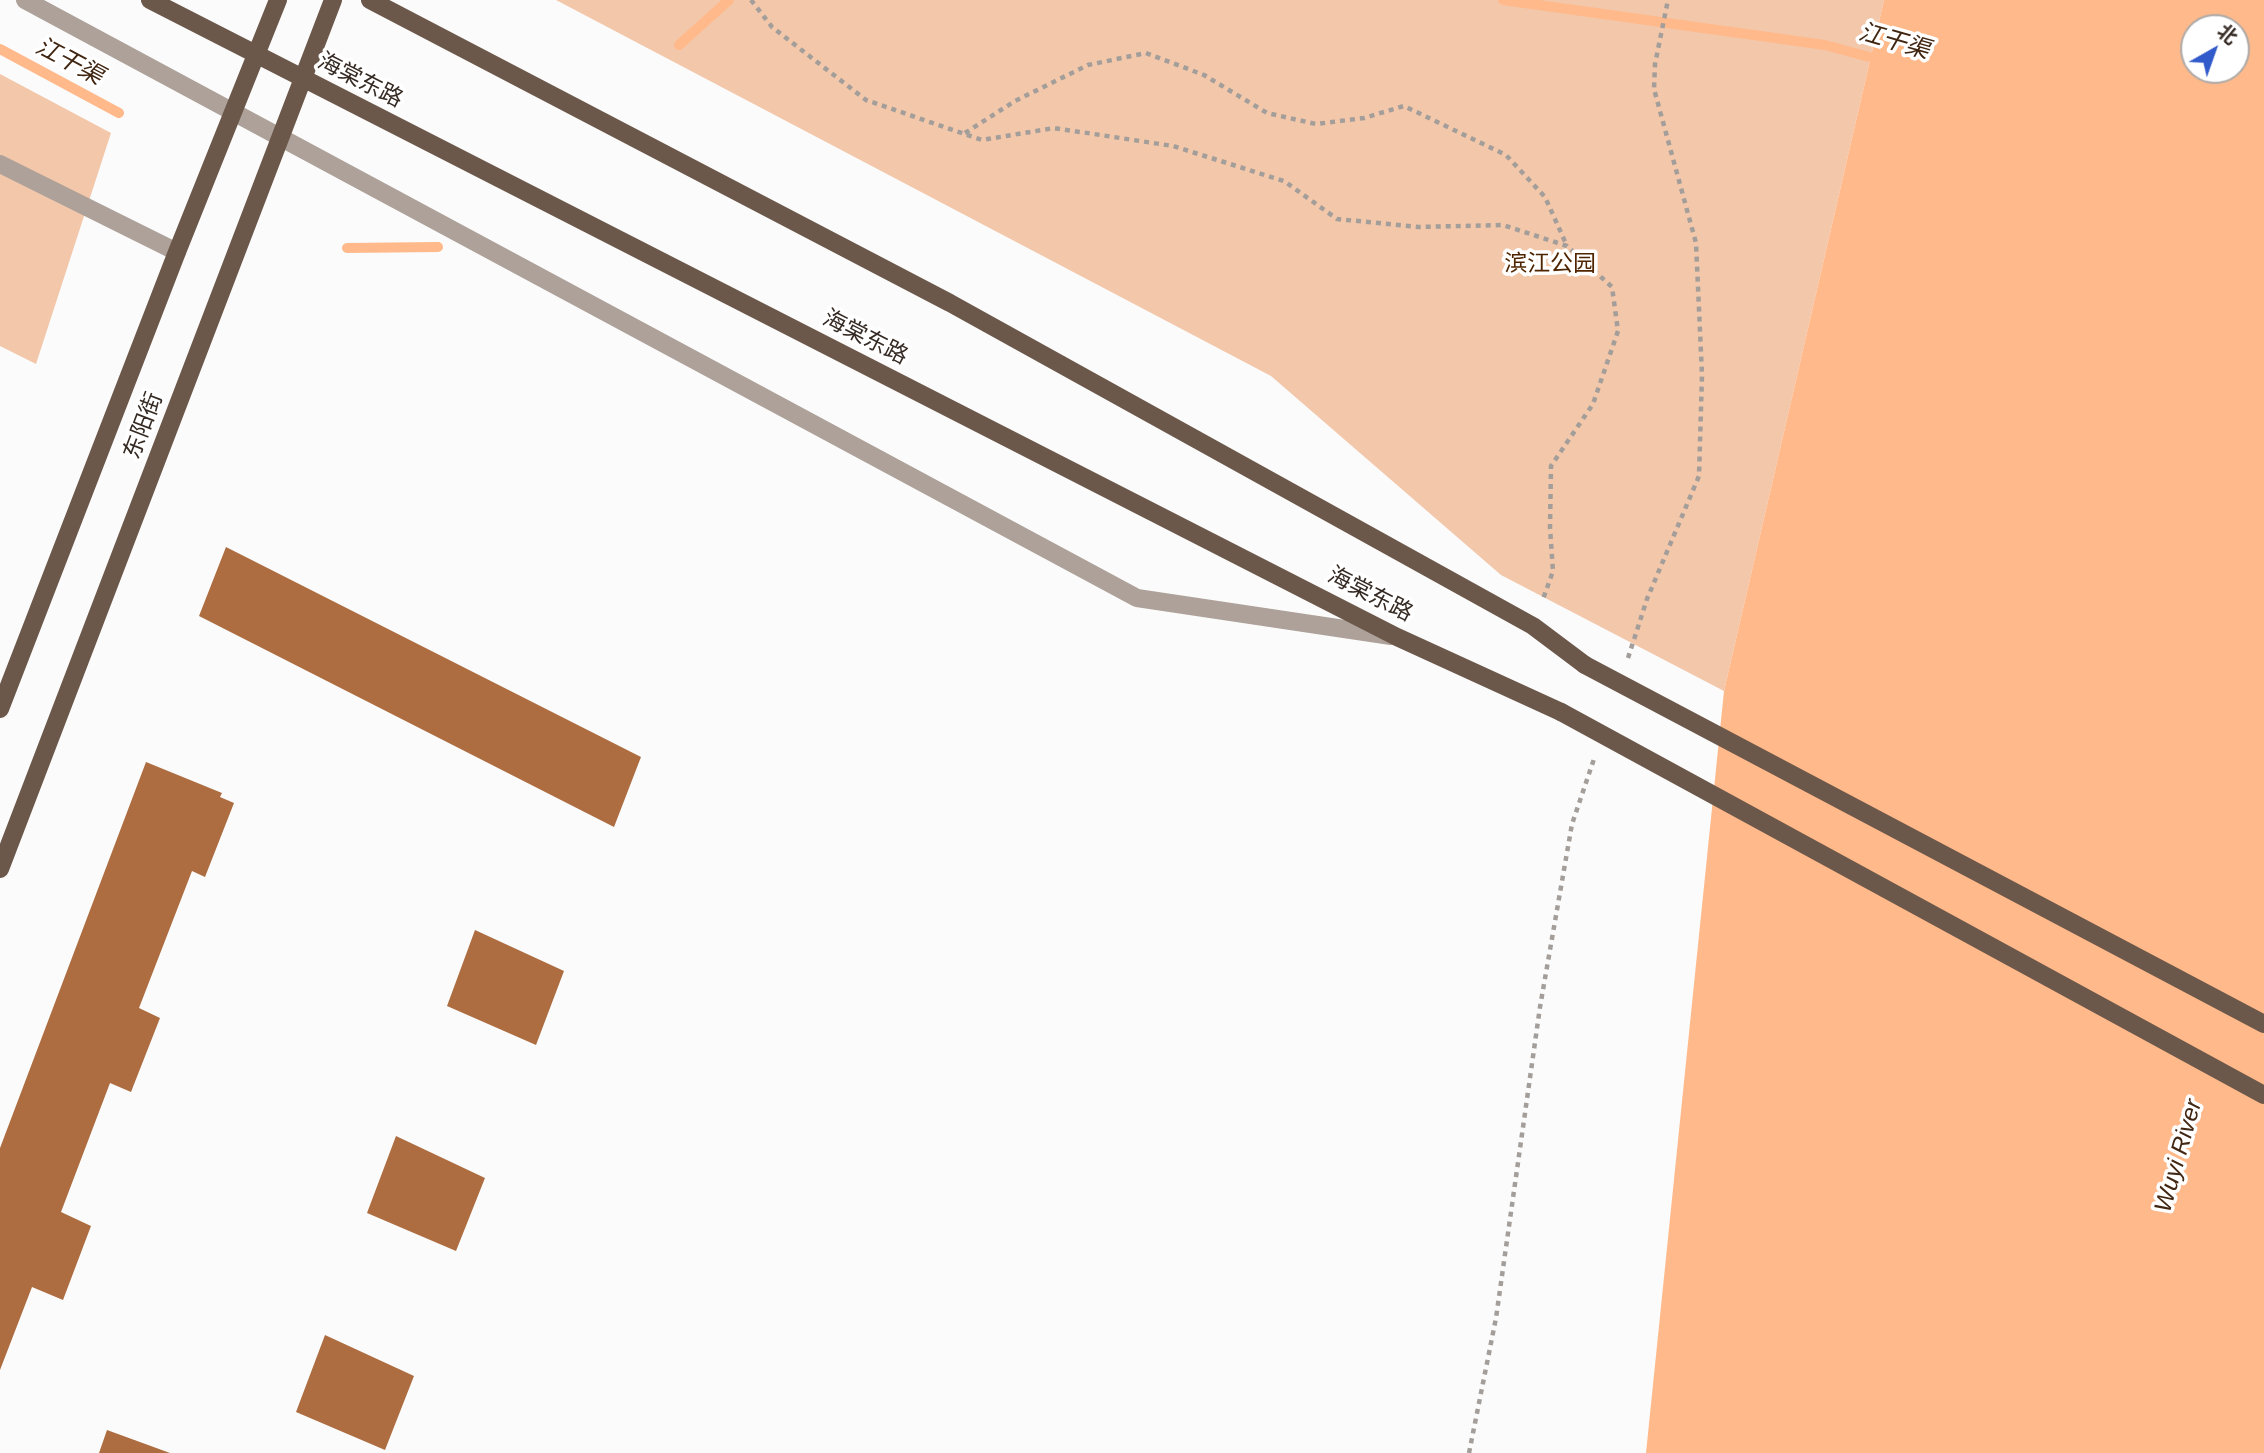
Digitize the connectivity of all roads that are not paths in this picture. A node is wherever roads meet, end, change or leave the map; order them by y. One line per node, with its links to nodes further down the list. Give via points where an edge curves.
1 (25, 0): 8 (lane)
2 (150, 0): 6 (main road, 海棠东路)
3 (278, 0): 6 (main road, 东阳街)
4 (333, 0): 7 (main road, 东阳街)
5 (370, 0): 15 (main road, bridge, via 950,303 1533,625 1584,665)
6 (257, 57): 7 (main road, 海棠东路); 8 (main road, 东阳街)
7 (303, 80): 9 (main road, 东阳街); 12 (main road, 海棠东路)
8 (234, 112): 9 (lane); 11 (main road, 东阳街)
9 (281, 137): 12 (lane, via 1137,597); 14 (main road, 东阳街)
10 (0, 164): 11 (lane)
11 (177, 252): 13 (main road, 东阳街)
12 (1397, 637): 16 (main road, 海棠东路, bridge, via 1562,712)
13 (0, 709)
14 (0, 869)
15 (2264, 1024)
16 (2264, 1095)

